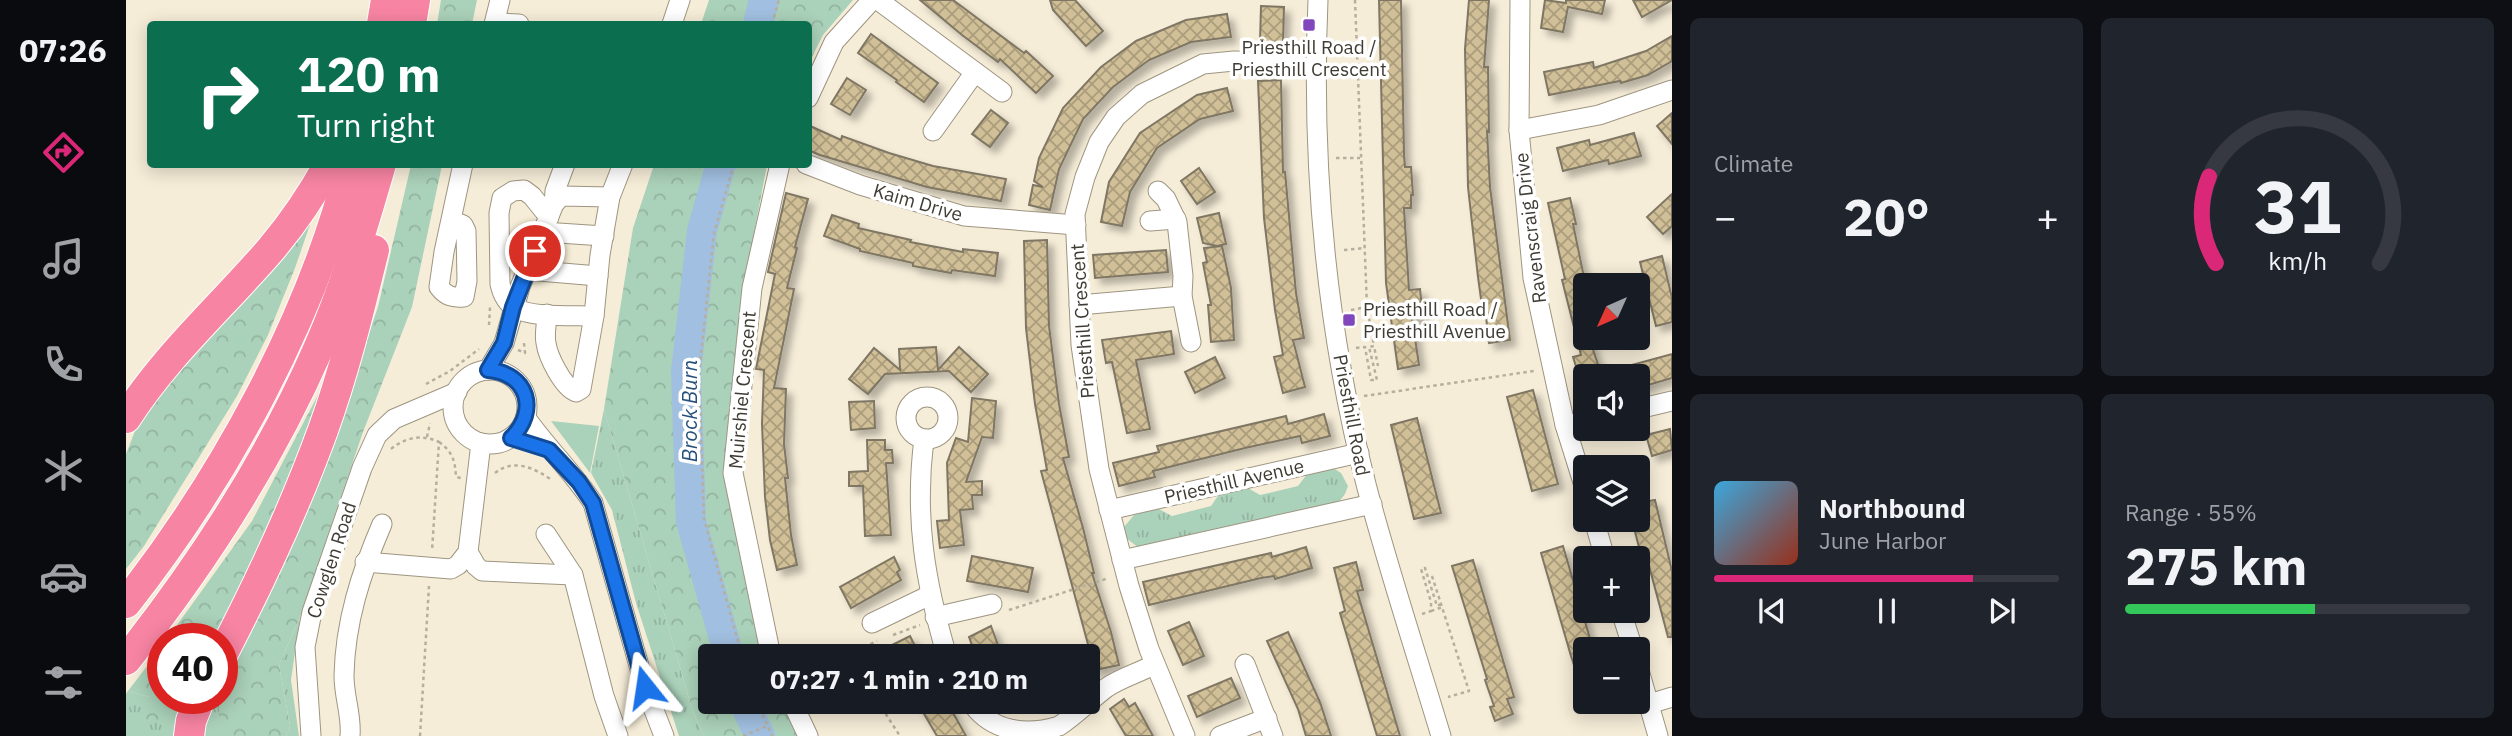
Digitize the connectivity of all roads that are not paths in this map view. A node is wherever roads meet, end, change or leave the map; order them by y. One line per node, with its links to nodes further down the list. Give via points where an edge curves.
1 (386, 0): 9 (highway)
2 (415, 0): 10 (highway)
3 (500, 0): 11 (street)
4 (680, 0): 12 (street)
5 (872, 0): 15 (street, via 834,42)
6 (878, 0): 14 (street)
7 (1318, 0): 13 (street, Priesthill Road)
8 (1520, 0): 18 (street, Ravenscraig Drive)
9 (382, 21)
10 (412, 21)
11 (496, 21)
12 (673, 21)
13 (1316, 67): 35 (street, Priesthill Crescent, via 1257,61 1203,64 1142,94 1116,117 1099,142 1085,177); 59 (street, Priesthill Road, via 1325,251)
14 (975, 72): 17 (street); 19 (street)
15 (812, 89)
16 (1672, 90): 18 (street, via 1599,115)
17 (1002, 92)
18 (1519, 130): 54 (street, Ravenscraig Drive, via 1533,278)
19 (933, 131)
20 (812, 166): 35 (street, Kaim Drive, via 964,216)
21 (327, 168): 50 (highway, via 272,248 165,366)
22 (350, 168): 70 (highway, via 310,285 264,386 188,516)
23 (380, 168): 77 (highway, via 320,345 269,450 203,556)
24 (391, 168): 73 (highway, via 365,287 324,428)
25 (462, 168): 33 (street)
26 (564, 168): 31 (street)
27 (621, 168): 30 (street)
28 (779, 168): 75 (street, Muirshiel Crescent, via 751,288 733,473)
29 (1158, 191): 32 (street)
30 (610, 197): 31 (street, via 561,196); 36 (street)
31 (549, 218): 36 (street); 37 (street); 41 (street, via 524,190 502,198 500,284)
32 (1176, 219): 34 (street); 39 (street)
33 (451, 220)
34 (1150, 221)
35 (1076, 225): 40 (street, Priesthill Crescent)
36 (604, 236): 38 (street)
37 (527, 270): 38 (street); 41 (street)
38 (598, 276): 43 (street)
39 (1182, 296): 40 (street); 44 (street)
40 (1079, 305): 62 (street, Priesthill Crescent, via 1086,389)
41 (513, 307): 42 (street); 45 (street)
42 (547, 314): 43 (street); 43 (street, via 545,343 568,388 576,391 581,389)
43 (594, 316)
44 (1191, 342)
45 (497, 372): 46 (street, via 475,374); 52 (street, via 522,388)
46 (457, 392): 49 (street, Cowglen Road); 51 (street)
47 (1672, 401): 48 (street)
48 (1650, 406)
49 (425, 409): 51 (street); 90 (street, Cowglen Road, via 394,419 377,435 362,468 312,612 305,647)
50 (126, 418)
51 (455, 418): 57 (street, via 465,434)
52 (526, 418): 55 (street); 58 (street)
53 (1573, 423): 54 (street)
54 (1565, 425): 60 (street, Ravenscraig Drive)
55 (511, 438): 57 (street); 58 (street)
56 (924, 439): 69 (street, via 919,509)
57 (481, 443): 65 (street)
58 (549, 450): 93 (street, via 593,503 645,687)
59 (1359, 453): 61 (street, Priesthill Road); 62 (street, Priesthill Avenue)
60 (1574, 455)
61 (1372, 504): 67 (street); 97 (street, Priesthill Road)
62 (1109, 510): 67 (street, Priesthill Crescent)
63 (382, 524): 66 (street)
64 (546, 534): 68 (street)
65 (468, 552): 66 (street, via 451,569); 68 (street, via 482,570)
66 (365, 562): 91 (street, via 345,642)
67 (1124, 567): 78 (street, Priesthill Crescent)
68 (572, 575): 92 (street)
69 (930, 595): 72 (street); 74 (street)
70 (126, 603)
71 (995, 609): 72 (street)
72 (936, 619): 76 (street)
73 (237, 623)
74 (872, 623)
75 (769, 644)
76 (943, 644)
77 (126, 660)
78 (1155, 664): 80 (street); 95 (street, Priesthill Crescent)
79 (1245, 664): 88 (street)
80 (1100, 693)
81 (1672, 696): 82 (street)
82 (1650, 704)
83 (1650, 708): 98 (street)
84 (193, 714): 89 (highway)
85 (798, 714): 94 (street)
86 (982, 714): 87 (street, via 1003,732 1035,734 1059,726)
87 (1074, 714)
88 (1270, 727): 96 (street)
89 (189, 736)
90 (311, 736)
91 (350, 736)
92 (618, 736)
93 (664, 736)
94 (808, 736)
95 (1185, 736)
96 (1220, 736)
97 (1441, 736)
98 (1658, 736)

